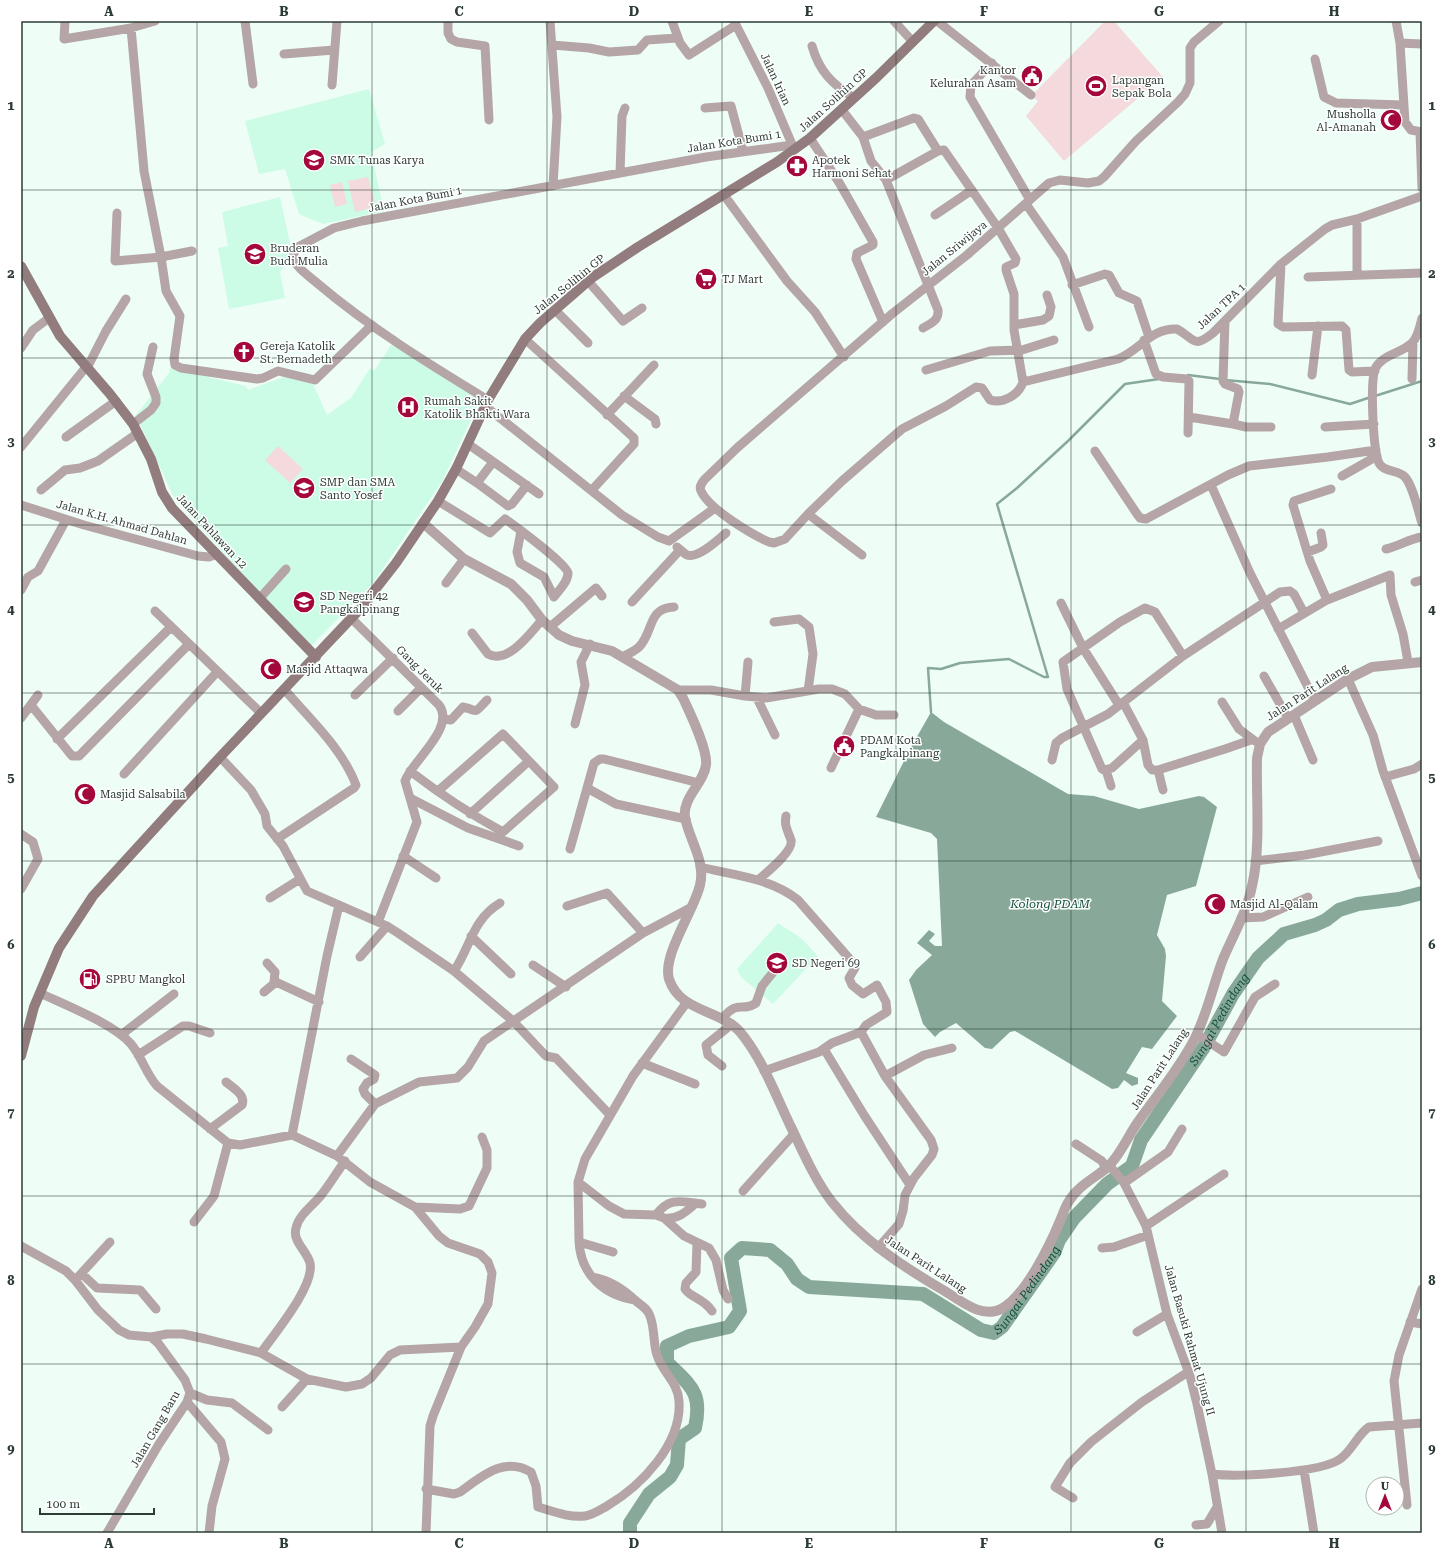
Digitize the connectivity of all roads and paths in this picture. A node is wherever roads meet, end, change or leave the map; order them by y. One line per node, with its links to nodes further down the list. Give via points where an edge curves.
1 (66, 21): 14 (street, via 64,39)
2 (155, 21): 14 (street)
3 (245, 21): 25 (street)
4 (337, 21): 21 (street)
5 (448, 21): 33 (street, via 451,39 485,46)
6 (550, 21): 19 (street)
7 (672, 21): 15 (street)
8 (894, 21): 16 (street)
9 (934, 21): 16 (main road, Jalan Solihin GP)
10 (937, 21): 24 (street)
11 (1219, 21): 47 (street, Jalan Sriwijaya, via 1190,48 1190,83 1185,94 1136,141 1104,177 1088,183 1054,180)
12 (1396, 21): 17 (street)
13 (735, 23): 15 (street, via 691,54 686,54); 37 (street, Jalan Irian, via 768,88)
14 (131, 28): 53 (street, via 144,171)
15 (677, 38): 19 (street, via 647,40 638,50 630,52)
16 (913, 42): 28 (main road, Jalan Solihin GP)
17 (1400, 43): 18 (street); 29 (street)
18 (1422, 44)
19 (552, 45): 42 (street, via 557,117)
20 (812, 46): 28 (street, via 822,71 840,89)
21 (334, 50): 22 (street); 26 (street)
22 (284, 54)
23 (1315, 58): 29 (street, via 1323,94 1327,100 1336,103)
24 (992, 64): 27 (street); 47 (street, via 971,85 970,97)
25 (253, 84)
26 (332, 85)
27 (1031, 96)
28 (854, 98): 32 (main road, Jalan Solihin GP)
29 (1403, 105): 34 (street, via 1408,127)
30 (625, 108): 40 (street, via 622,116)
31 (705, 108): 38 (street, via 730,106)
32 (842, 110): 35 (street); 36 (main road, Jalan Solihin GP)
33 (489, 120)
34 (1421, 132): 43 (street)
35 (863, 137): 39 (street, via 914,118 918,119); 41 (street, via 871,161)
36 (810, 138): 37 (main road, Jalan Solihin GP); 69 (street, via 873,242 873,245 857,253 856,259)
37 (793, 147): 38 (street, Jalan Kota Bumi 1); 45 (main road, Jalan Solihin GP, via 777,162)
38 (743, 151): 40 (street, Jalan Kota Bumi 1)
39 (938, 151): 41 (street); 44 (street, via 946,152)
40 (620, 174): 42 (street, Jalan Kota Bumi 1)
41 (886, 180): 60 (street)
42 (553, 186): 70 (street, Jalan Kota Bumi 1, via 343,225 296,248 293,257 299,268)
43 (1422, 188)
44 (972, 190): 49 (street); 51 (street)
45 (724, 195): 59 (main road, Jalan Solihin GP, via 638,247); 84 (street, via 787,281 815,312)
46 (1422, 196): 50 (street, Jalan TPA 1)
47 (1028, 202): 51 (street, Jalan Sriwijaya); 61 (street, via 1063,257)
48 (117, 213): 53 (street, via 115,261)
49 (935, 215)
50 (1357, 219): 54 (street, Jalan TPA 1, via 1325,229); 57 (street)
51 (998, 228): 60 (street, Jalan Sriwijaya); 71 (street, via 1016,259 1015,264 1006,267 1014,294)
52 (192, 251): 53 (street)
53 (161, 257): 70 (street, via 166,291 180,316 174,359 175,365 181,368 257,379 278,371 315,380)
54 (1281, 264): 68 (street, Jalan TPA 1); 72 (street, via 1278,324 1283,327)
55 (21, 266): 66 (main road, Jalan Pahlawan 12)
56 (1422, 273): 57 (street)
57 (1357, 275): 58 (street)
58 (1308, 277)
59 (588, 282): 64 (street, via 623,321); 65 (main road, Jalan Solihin GP)
60 (927, 285): 69 (street, Jalan Sriwijaya); 74 (street, via 939,316)
61 (1072, 285): 73 (street); 77 (street, via 1105,274 1109,275 1118,293 1136,301)
62 (1047, 295): 71 (street, via 1051,307 1049,316 1043,320)
63 (126, 299): 86 (street)
64 (642, 308)
65 (555, 310): 76 (main road, Jalan Solihin GP); 80 (street)
66 (49, 318): 82 (street, via 33,330); 86 (main road, Jalan Pahlawan 12, via 71,350)
67 (1422, 318): 75 (street)
68 (1225, 321): 77 (street, Jalan TPA 1, via 1201,341 1191,341 1178,329 1166,330); 98 (street, via 1223,381 1239,392)
69 (884, 322): 84 (street, Jalan Sriwijaya)
70 (372, 325): 94 (street, Jalan Kota Bumi 1)
71 (1014, 325): 83 (street)
72 (1318, 326): 88 (street, via 1340,326 1346,330 1349,370); 89 (street)
73 (1089, 327)
74 (923, 328)
75 (1420, 334): 79 (street)
76 (525, 339): 94 (main road, Jalan Solihin GP); 95 (street)
77 (1147, 339): 91 (street, Jalan TPA 1, via 1118,359); 96 (street, via 1156,374 1189,381)
78 (1054, 340): 83 (street)
79 (1413, 342): 88 (street, via 1384,360); 90 (street)
80 (588, 343)
81 (154, 347): 102 (street, via 147,374 156,403)
82 (21, 348)
83 (1017, 350): 87 (street, via 990,351); 91 (street)
84 (844, 357): 121 (street, Jalan Sriwijaya, via 732,452 704,480 701,491)
85 (654, 365): 92 (street)
86 (87, 367): 93 (main road, Jalan Pahlawan 12); 106 (street)
87 (926, 370)
88 (1375, 371): 99 (street)
89 (1312, 375)
90 (1412, 379)
91 (1023, 382): 122 (street, via 1018,392 1002,401 990,400 982,388 976,388 911,423 875,452)
92 (624, 396): 95 (street); 97 (street, via 655,419)
93 (116, 401): 102 (main road, Jalan Pahlawan 12); 104 (street)
94 (487, 403): 105 (main road, Jalan Solihin GP); 116 (street, Jalan Kota Bumi 1)
95 (606, 415): 116 (street, via 635,441)
96 (1189, 417): 98 (street); 103 (street)
97 (656, 424)
98 (1233, 424): 100 (street)
99 (1374, 424): 101 (street); 108 (street)
100 (1272, 427)
101 (1325, 427)
102 (136, 429): 115 (street, via 98,461 80,468 65,470); 134 (main road, Jalan Pahlawan 12, via 166,499)
103 (1188, 433)
104 (66, 437)
105 (468, 444): 109 (street); 110 (main road, Jalan Solihin GP)
106 (21, 447)
107 (1095, 451): 114 (street, via 1142,519 1152,517)
108 (1376, 453): 111 (street); 114 (street, via 1255,465); 125 (street, via 1382,468 1400,473 1408,481)
109 (492, 462): 112 (street); 113 (street)
110 (456, 469): 112 (street); 119 (main road, Jalan Solihin GP)
111 (1342, 476)
112 (477, 483): 113 (street, via 510,507)
113 (527, 485): 118 (street)
114 (1211, 485): 143 (street)
115 (41, 490)
116 (592, 490): 130 (street, Jalan Kota Bumi 1, via 640,528)
117 (1331, 490): 133 (street, via 1293,502)
118 (539, 494)
119 (438, 501): 124 (main road, Jalan Solihin GP); 126 (street, via 490,533 505,519)
120 (21, 505): 123 (street, Jalan K.H. Ahmad Dahlan)
121 (716, 508): 122 (street, via 762,539 774,543 785,539); 130 (street)
122 (808, 514): 135 (street)
123 (66, 520): 134 (street, Jalan K.H. Ahmad Dahlan, via 198,556); 139 (street, via 38,571 28,577)
124 (423, 523): 136 (street); 149 (main road, Jalan Solihin GP, via 396,563)
125 (1422, 523)
126 (521, 531): 126 (street, via 568,570 566,581 554,597 544,577 520,563 516,552)
127 (726, 533): 132 (street, via 710,547 697,553 688,555)
128 (1321, 533): 133 (street, via 1323,545)
129 (1422, 537): 131 (street)
130 (669, 541): 132 (street, Jalan Kota Bumi 1)
131 (1386, 549)
132 (680, 550): 144 (street)
133 (1308, 552): 142 (street)
134 (216, 554): 141 (main road, Jalan Pahlawan 12)
135 (862, 555)
136 (464, 559): 138 (street); 150 (street, via 511,584)
137 (286, 569): 141 (street)
138 (446, 583)
139 (21, 590)
140 (602, 596): 153 (street, via 596,588)
141 (260, 598): 160 (main road, Jalan Pahlawan 12)
142 (1327, 600): 148 (street); 164 (street, via 1390,575 1391,595 1403,634)
143 (1264, 601): 148 (street, via 1284,590 1290,591); 154 (street); 159 (street)
144 (632, 602)
145 (1061, 603): 158 (street)
146 (674, 607): 161 (street, via 666,607 659,611 640,646)
147 (154, 611): 152 (street)
148 (1304, 613): 154 (street)
149 (351, 618): 160 (main road, Jalan Solihin GP); 162 (street, Gang Jeruk)
150 (542, 620): 153 (street); 155 (street, via 518,647 500,656 488,654)
151 (774, 622): 172 (street, via 799,619 809,627 813,654)
152 (171, 627): 156 (street); 192 (street)
153 (550, 627): 157 (street, via 564,638)
154 (1278, 629): 178 (street)
155 (472, 633)
156 (189, 644): 166 (street); 192 (street, via 79,756 72,756)
157 (590, 644): 161 (street); 189 (street, via 581,662 585,685)
158 (1083, 648): 159 (street, via 1145,608 1155,612); 180 (street); 190 (street, via 1066,659 1063,666 1067,689)
159 (1183, 656): 180 (street)
160 (316, 657): 170 (main road, Jalan Solihin GP)
161 (622, 657): 171 (street)
162 (393, 658): 169 (street, Gang Jeruk); 173 (street)
163 (748, 662): 175 (street)
164 (1408, 662): 165 (street, Jalan Parit Lalang); 168 (street, Jalan Parit Lalang, via 1372,667)
165 (1422, 662)
166 (217, 672): 184 (street); 204 (street)
167 (1264, 676): 186 (street)
168 (1348, 678): 178 (street, Jalan Parit Lalang); 205 (street, via 1373,735)
169 (420, 688): 183 (street); 188 (street, Gang Jeruk, via 439,706)
170 (284, 690): 184 (main road, Jalan Solihin GP); 216 (street, via 324,734 356,785)
171 (678, 690): 175 (street, via 711,690); 206 (street, Jalan Parit Lalang, via 684,698 705,753 706,764)
172 (808, 691): 176 (street); 182 (street, via 824,688 840,692)
173 (355, 694)
174 (38, 695): 181 (street)
175 (745, 696): 176 (street)
176 (757, 698): 191 (street)
177 (487, 700): 188 (street, via 476,711 463,707 451,720)
178 (1315, 701): 186 (street, Jalan Parit Lalang)
179 (1222, 702): 194 (street, via 1239,729)
180 (1121, 704): 190 (street); 193 (street)
181 (31, 705): 187 (street); 192 (street)
182 (860, 709): 185 (street, via 876,715); 200 (street)
183 (398, 711)
184 (261, 713): 195 (main road, Jalan Solihin GP)
185 (894, 715)
186 (1291, 716): 194 (street, Jalan Parit Lalang); 197 (street)
187 (21, 718)
188 (443, 719): 203 (street, via 435,738)
189 (575, 724)
190 (1082, 728): 196 (street, via 1056,743); 201 (street, via 1102,769)
191 (775, 735)
192 (57, 739)
193 (1143, 740): 201 (street, via 1112,768); 202 (street, via 1148,766 1152,770)
194 (1255, 742): 202 (street); 221 (street, Jalan Parit Lalang)
195 (220, 757): 216 (street, via 251,790 265,814 267,826); 249 (main road, Jalan Solihin GP, via 93,896 59,948)
196 (1052, 760)
197 (1312, 760)
198 (529, 761): 210 (street, via 503,734); 212 (street); 212 (street, via 554,787 503,832)
199 (1422, 764): 205 (street, via 1414,769)
200 (831, 768)
201 (1106, 770): 207 (street)
202 (1158, 770): 209 (street)
203 (410, 771): 210 (street); 211 (street, via 405,781)
204 (124, 774)
205 (1385, 777): 223 (street)
206 (699, 783): 208 (street, via 600,759 594,764); 214 (street, Jalan Parit Lalang, via 686,804)
207 (1111, 786)
208 (587, 788): 214 (street, via 616,804); 219 (street)
209 (1162, 790)
210 (438, 791): 212 (street)
211 (410, 798): 218 (street, via 468,828); 220 (street, via 417,822)
212 (470, 814)
213 (786, 816): 226 (street, via 785,825 791,846)
214 (686, 819): 222 (street, Jalan Parit Lalang)
215 (21, 834): 227 (street, via 33,842 38,859)
216 (278, 840): 225 (street)
217 (1378, 841): 221 (street, via 1318,853)
218 (518, 846)
219 (570, 849)
220 (403, 856): 224 (street); 235 (street)
221 (1256, 861): 234 (street, Jalan Parit Lalang, via 1252,888)
222 (700, 867): 226 (street); 233 (street, Jalan Parit Lalang, via 700,888)
223 (1422, 876)
224 (436, 878)
225 (300, 879): 229 (street); 231 (street, via 307,891)
226 (758, 880): 256 (street, via 788,892 808,911 855,965 849,981 860,993 865,994 878,985 888,1010 866,1025)
227 (21, 889)
228 (1308, 897): 234 (street, via 1263,918)
229 (270, 898)
230 (500, 904): 238 (street, via 483,917)
231 (340, 905): 235 (street); 251 (street)
232 (567, 906): 237 (street, via 607,893)
233 (692, 907): 237 (street); 252 (street, Jalan Parit Lalang, via 669,964 670,981)
234 (1241, 918): 259 (street, Jalan Parit Lalang, via 1224,957)
235 (378, 922): 236 (street)
236 (387, 926): 239 (street); 243 (street)
237 (643, 934): 247 (street)
238 (471, 936): 243 (street); 244 (street)
239 (360, 957)
240 (267, 963): 245 (street, via 275,972)
241 (533, 965): 247 (street)
242 (775, 970): 253 (street, via 762,986 756,1003 734,1007)
243 (454, 971): 254 (street)
244 (511, 974)
245 (274, 982): 248 (street); 251 (street)
246 (1275, 984): 259 (street, via 1255,997 1224,1052)
247 (566, 987): 254 (street)
248 (264, 992)
249 (40, 993): 258 (street); 263 (main road, Jalan Solihin GP)
250 (174, 994): 258 (street)
251 (319, 1002): 276 (street)
252 (686, 1002): 253 (street, Jalan Parit Lalang); 265 (street)
253 (723, 1018): 255 (street, Jalan Parit Lalang)
254 (513, 1021): 271 (street, via 484,1041 468,1067 457,1078 419,1082); 272 (street, via 546,1056 556,1058)
255 (732, 1024): 266 (street, via 706,1045 708,1055); 267 (street, Jalan Parit Lalang, via 747,1041)
256 (861, 1032): 261 (street, via 832,1043); 268 (street)
257 (210, 1033): 262 (street, via 183,1026)
258 (121, 1035): 262 (street, via 133,1046)
259 (1200, 1036): 281 (street, Jalan Parit Lalang)
260 (952, 1048): 268 (street, via 924,1055)
261 (824, 1049): 267 (street); 284 (street)
262 (138, 1055): 273 (street, via 152,1081)
263 (21, 1056)
264 (351, 1059): 271 (street, via 375,1075 363,1089)
265 (642, 1063): 270 (street); 272 (street)
266 (722, 1066)
267 (764, 1071): 275 (street, Jalan Parit Lalang)
268 (885, 1076): 284 (street, via 933,1144 932,1155)
269 (226, 1082): 273 (street, via 244,1101)
270 (694, 1084)
271 (375, 1104): 280 (street)
272 (610, 1115): 283 (street, via 585,1159 578,1175)
273 (210, 1129): 278 (street)
274 (1182, 1129): 281 (street, via 1168,1152)
275 (794, 1134): 285 (street); 295 (street, Jalan Parit Lalang, via 832,1202)
276 (292, 1135): 278 (street, via 240,1145); 280 (street)
277 (482, 1137): 286 (street, via 488,1150 487,1168 469,1206 460,1209)
278 (228, 1143): 288 (street, via 214,1196)
279 (1076, 1144): 281 (street, Jalan Basuki Rahmat Ujung II)
280 (341, 1159): 286 (street, via 370,1182); 309 (street, via 322,1194 296,1226 295,1234 308,1255 311,1266 304,1291)
281 (1116, 1174): 289 (street, Jalan Basuki Rahmat Ujung II); 295 (street, Jalan Parit Lalang, via 1081,1187 1069,1200 1046,1250 1024,1288 1001,1309 983,1311 967,1305 902,1266)
282 (1224, 1174): 289 (street)
283 (578, 1182): 287 (street, via 624,1214); 292 (street)
284 (910, 1185): 295 (street, via 903,1198 899,1224)
285 (744, 1191)
286 (415, 1207): 308 (street, via 448,1243 480,1254 488,1262 492,1273 488,1304)
287 (660, 1216): 287 (street, via 663,1206 670,1203 684,1201 698,1204 674,1219); 293 (street, via 684,1236)
288 (194, 1222)
289 (1146, 1226): 290 (street, Jalan Basuki Rahmat Ujung II)
290 (1148, 1235): 296 (street, via 1114,1247); 303 (street, Jalan Basuki Rahmat Ujung II)
291 (110, 1242): 298 (street)
292 (578, 1242): 297 (street); 320 (street, via 582,1261 592,1277 610,1292 636,1301 651,1317 657,1355 676,1387 680,1409 677,1426 670,1440 650,1471 626,1493 592,1514 578,1516 538,1507 536,1486 531,1472 509,1465 498,1467 454,1494)
293 (697, 1242): 300 (street, via 712,1252 722,1288); 302 (street, via 696,1272 685,1289 704,1301)
294 (21, 1246): 298 (street)
295 (878, 1248)
296 (1102, 1248)
297 (613, 1252)
298 (78, 1277): 301 (street, via 97,1288 140,1290); 307 (street, via 98,1310 119,1330 129,1335)
299 (1422, 1289): 304 (street)
300 (728, 1299)
301 (156, 1309)
302 (712, 1311)
303 (1167, 1314): 306 (street); 310 (street, Jalan Basuki Rahmat Ujung II)
304 (1410, 1322): 305 (street); 316 (street, via 1395,1368)
305 (1422, 1324)
306 (1137, 1332)
307 (151, 1337): 309 (street, via 183,1334); 312 (street, Jalan Gang Baru, via 185,1380)
308 (461, 1347): 311 (street, via 400,1350 390,1356 371,1378 362,1384 346,1387); 320 (street, via 430,1426)
309 (261, 1353): 311 (street)
310 (1188, 1372): 319 (street, Jalan Basuki Rahmat Ujung II); 321 (street, via 1142,1402 1077,1455 1055,1487)
311 (307, 1379): 314 (street)
312 (190, 1393): 313 (street, Jalan Gang Baru); 317 (street, via 207,1400 232,1403)
313 (187, 1402): 325 (street, Jalan Gang Baru, via 159,1444); 326 (street, via 221,1442 224,1450 225,1459 212,1506)
314 (282, 1407)
315 (1422, 1423): 316 (street)
316 (1398, 1425): 318 (street, via 1369,1427 1340,1460); 322 (street)
317 (268, 1430)
318 (1304, 1470): 319 (street); 329 (street)
319 (1212, 1474): 323 (street, Jalan Basuki Rahmat Ujung II)
320 (426, 1489): 327 (street)
321 (1073, 1498)
322 (1407, 1505)
323 (1217, 1507): 324 (street, via 1207,1524); 328 (street, Jalan Basuki Rahmat Ujung II)
324 (1196, 1525)
325 (107, 1533)
326 (209, 1533)
327 (426, 1533)
328 (1222, 1533)
329 (1314, 1533)

